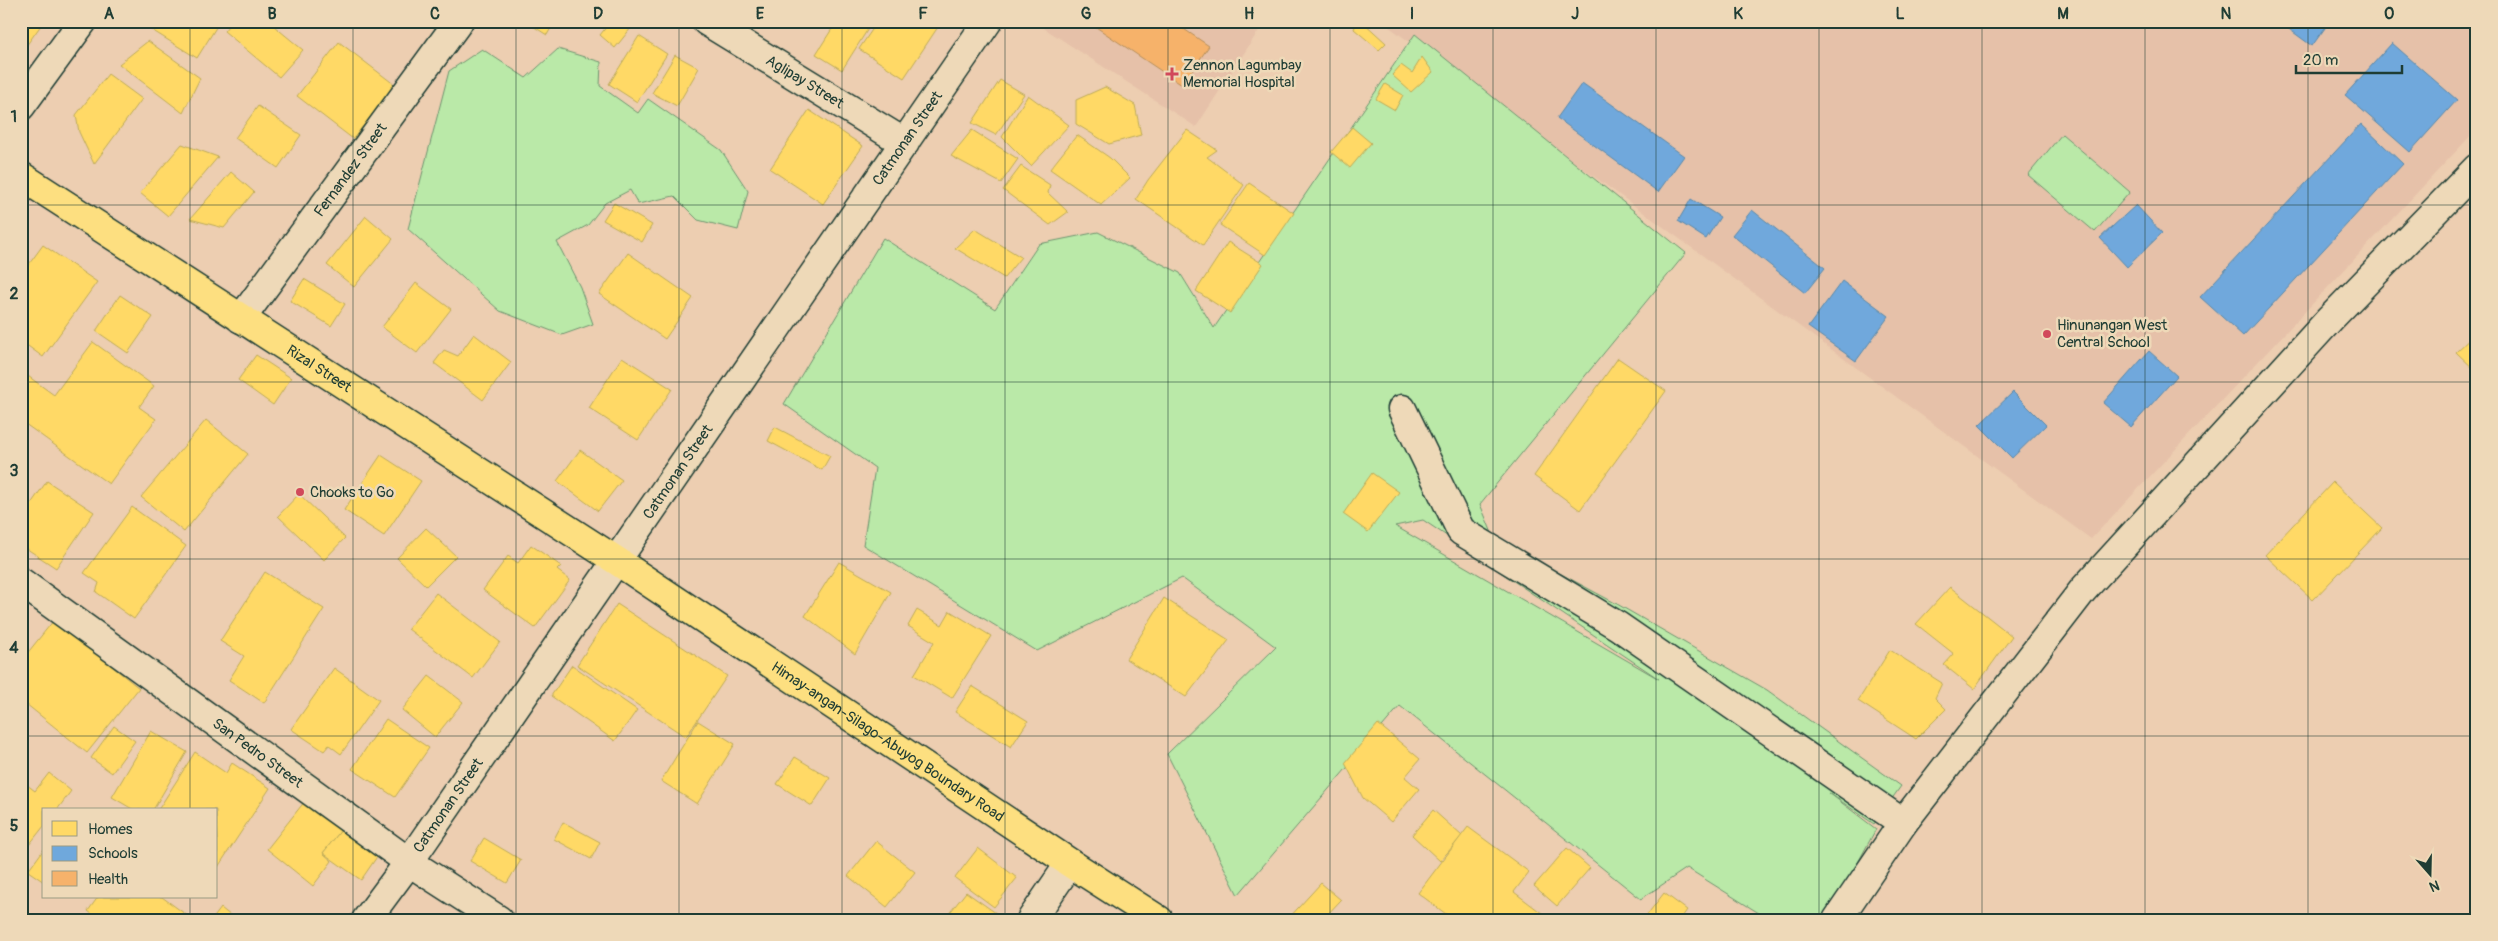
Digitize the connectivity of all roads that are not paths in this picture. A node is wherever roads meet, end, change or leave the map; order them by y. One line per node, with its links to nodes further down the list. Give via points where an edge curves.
1 (83, 21): 5 (street)
2 (459, 21): 9 (street, Fernandez Street)
3 (706, 21): 6 (street, Aglipay Street)
4 (988, 21): 6 (street, Catmonan Street)
5 (21, 106)
6 (905, 143): 11 (street, Catmonan Street)
7 (2477, 168): 13 (street, via 2330,320 2083,590)
8 (21, 176): 9 (main road, Rizal Street)
9 (241, 319): 11 (main road, Rizal Street)
10 (1402, 409): 13 (street, via 1461,531 1618,626)
11 (617, 561): 14 (street, Catmonan Street); 15 (main road, Himay-angan-Silago-Abuyog Boundary Road)
12 (21, 582): 14 (street, San Pedro Street)
13 (1903, 823): 20 (street)
14 (409, 862): 16 (street, Catmonan Street); 17 (street, San Pedro Street)
15 (1070, 863): 18 (street); 19 (main road, Himay-angan-Silago-Abuyog Boundary Road)
16 (366, 920)
17 (499, 920)
18 (1031, 920)
19 (1159, 920)
20 (1838, 920)

